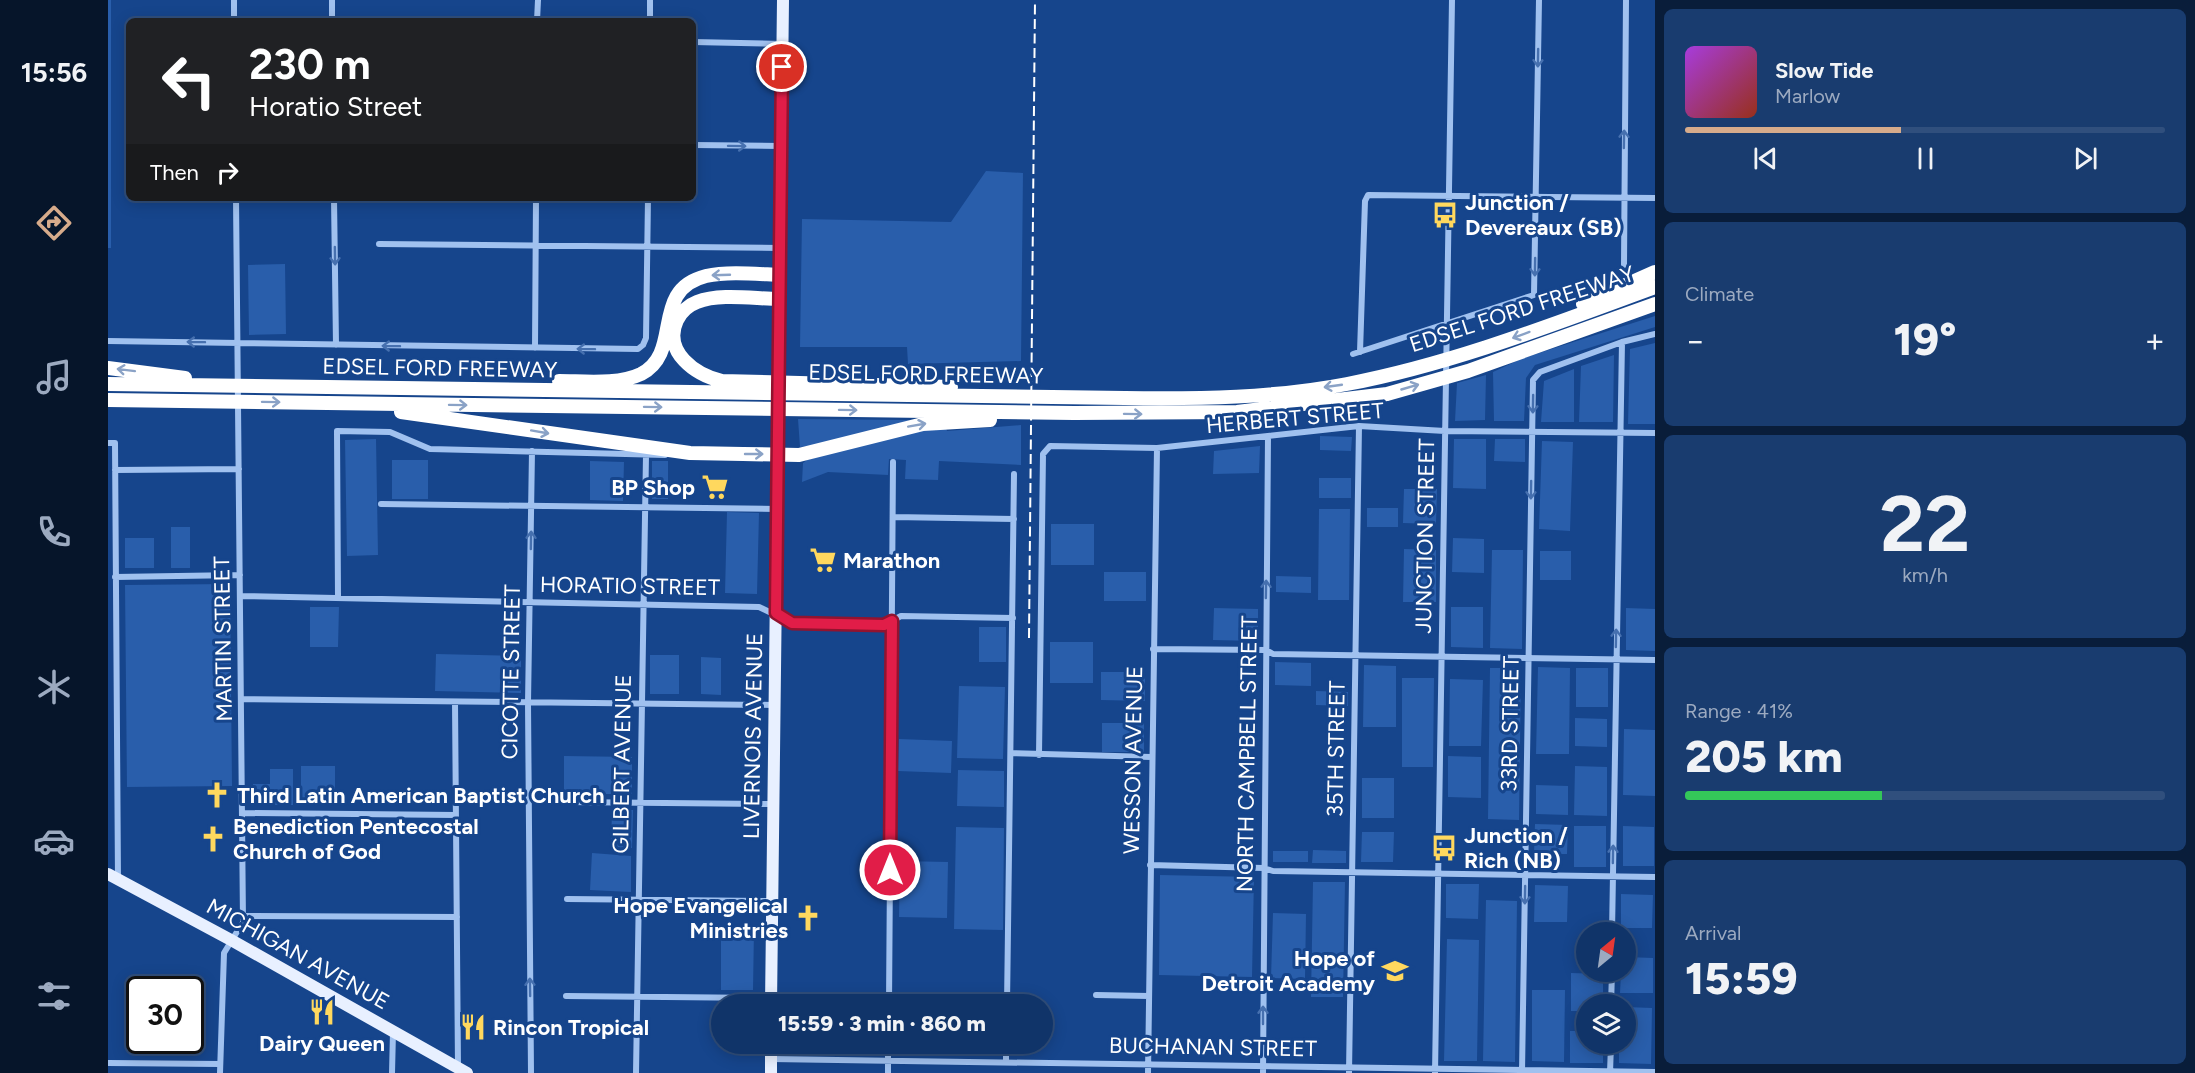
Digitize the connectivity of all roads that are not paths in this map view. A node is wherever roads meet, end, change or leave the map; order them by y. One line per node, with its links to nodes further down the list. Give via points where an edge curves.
1 (234, 0): 9 (street)
2 (332, 0): 10 (street)
3 (538, 0): 11 (street)
4 (650, 0): 12 (street)
5 (783, 0): 14 (main road, LIVERNOIS AVENUE)
6 (1452, 0): 17 (street, JUNCTION STREET)
7 (1539, 0): 18 (street, one-way to 18)
8 (1626, 0): 19 (street, one-way to 8)
9 (234, 18)
10 (332, 18)
11 (537, 18)
12 (650, 18)
13 (696, 42): 14 (street)
14 (783, 44): 16 (main road, LIVERNOIS AVENUE)
15 (696, 145): 16 (street, one-way to 16)
16 (781, 146): 28 (main road, LIVERNOIS AVENUE)
17 (1449, 195): 18 (street); 37 (street, JUNCTION STREET); 37 (street, EDSEL FORD FREEWAY, via 1366,196 1357,353)
18 (1536, 196): 19 (street); 37 (street, EDSEL FORD FREEWAY, one-way to 37, via 1534,295)
19 (1623, 197): 20 (street); 29 (street)
20 (1655, 198)
21 (236, 201): 42 (street, MARTIN STREET)
22 (334, 201): 43 (street, one-way to 43)
23 (536, 201): 26 (street)
24 (648, 201): 27 (street)
25 (379, 244): 26 (street)
26 (536, 246): 27 (street); 44 (street)
27 (647, 247): 28 (street); 44 (street, one-way to 44, via 643,345 634,350)
28 (780, 248): 31 (main road, LIVERNOIS AVENUE)
29 (1624, 265)
30 (1655, 272): 38 (highway, via 1573,309)
31 (780, 275): 33 (main road, LIVERNOIS AVENUE); 48 (highway, one-way to 48, via 717,275 690,283 669,308 664,346 658,359 647,370 627,379 452,382)
32 (1655, 287): 38 (highway, EDSEL FORD FREEWAY)
33 (779, 299): 49 (highway, via 696,302 677,320 676,348 693,369 722,381 1008,389); 64 (main road, LIVERNOIS AVENUE)
34 (1655, 304): 36 (highway, EDSEL FORD FREEWAY)
35 (1655, 311): 36 (highway)
36 (1625, 315): 54 (highway, EDSEL FORD FREEWAY, one-way to 36, via 1237,412 1387,394 1468,371)
37 (1447, 322): 56 (street, JUNCTION STREET)
38 (1551, 324): 49 (highway, EDSEL FORD FREEWAY, one-way to 49, via 1459,356 1345,384 1217,398)
39 (1655, 334): 41 (street)
40 (108, 341): 42 (street, one-way to 40)
41 (1622, 342): 57 (street, 33RD STREET, one-way to 57, via 1536,376); 58 (street)
42 (238, 344): 43 (street); 68 (street, MARTIN STREET)
43 (336, 345): 44 (street, one-way to 43)
44 (535, 348)
45 (108, 368): 47 (highway, one-way to 45)
46 (108, 384): 47 (highway, EDSEL FORD FREEWAY)
47 (225, 386): 48 (highway, EDSEL FORD FREEWAY)
48 (416, 388): 49 (highway, EDSEL FORD FREEWAY)
49 (1049, 397)
50 (108, 400): 51 (highway, EDSEL FORD FREEWAY)
51 (211, 401): 52 (highway, EDSEL FORD FREEWAY, one-way to 52); 53 (highway, via 172,406)
52 (337, 403): 54 (highway, EDSEL FORD FREEWAY, one-way to 54); 65 (highway, one-way to 65)
53 (108, 406)
54 (1074, 413): 64 (highway, one-way to 54, via 818,451 923,424 1051,418)
55 (1359, 426): 56 (street, HERBERT STREET); 60 (street, HERBERT STREET); 89 (street, 35TH STREET)
56 (1445, 430): 57 (street, HERBERT STREET); 90 (street, JUNCTION STREET)
57 (1532, 432): 58 (street, HERBERT STREET); 91 (street, 33RD STREET, one-way to 91)
58 (1619, 433): 59 (street, HERBERT STREET); 92 (street, one-way to 58)
59 (1655, 434)
60 (1268, 436): 62 (street, HERBERT STREET); 88 (street, NORTH CAMPBELL STREET, one-way to 60)
61 (112, 443): 69 (street)
62 (1157, 448): 87 (street, WESSON AVENUE); 100 (street, HERBERT STREET, via 1046,448 1043,454)
63 (532, 451): 66 (street); 72 (street, CICOTTE STREET); 81 (street, via 430,449 390,432 337,431)
64 (778, 451): 65 (highway, one-way to 64); 74 (main road, LIVERNOIS AVENUE)
65 (690, 453): 66 (street)
66 (646, 455): 73 (street, GILBERT AVENUE)
67 (893, 462): 75 (street)
68 (239, 469): 69 (street); 77 (street, MARTIN STREET)
69 (115, 470): 78 (street)
70 (1014, 474): 76 (street)
71 (381, 504): 72 (street)
72 (531, 505): 73 (street); 82 (street, CICOTTE STREET, one-way to 72)
73 (645, 506): 74 (street); 83 (street, GILBERT AVENUE)
74 (777, 509): 84 (main road, LIVERNOIS AVENUE)
75 (893, 518): 76 (street); 86 (street)
76 (1014, 519): 85 (street)
77 (240, 575): 78 (street); 80 (street, MARTIN STREET)
78 (115, 576): 79 (street)
79 (111, 595): 114 (street)
80 (240, 596): 81 (street, HORATIO STREET); 94 (street, MARTIN STREET)
81 (338, 597): 82 (street, HORATIO STREET)
82 (529, 602): 83 (street, HORATIO STREET); 96 (street, CICOTTE STREET)
83 (643, 603): 84 (street, HORATIO STREET, via 763,607); 97 (street, GILBERT AVENUE)
84 (776, 613): 86 (street, HORATIO STREET, via 792,623 884,625); 98 (main road, LIVERNOIS AVENUE)
85 (1013, 618): 86 (street, HORATIO STREET, via 901,616); 99 (street)
86 (892, 621): 123 (street)
87 (1153, 649): 88 (street); 101 (street, WESSON AVENUE)
88 (1266, 650): 89 (street, via 1274,654); 108 (street, NORTH CAMPBELL STREET)
89 (1356, 656): 90 (street); 109 (street, 35TH STREET)
90 (1441, 657): 91 (street); 110 (street, JUNCTION STREET)
91 (1529, 658): 92 (street); 111 (street, 33RD STREET)
92 (1616, 659): 93 (street); 112 (street, one-way to 92)
93 (1655, 660)
94 (241, 699): 95 (street); 105 (street, MARTIN STREET)
95 (455, 702): 96 (street); 106 (street)
96 (528, 703): 97 (street); 150 (street, CICOTTE STREET, one-way to 96)
97 (641, 704): 98 (street); 103 (street, GILBERT AVENUE)
98 (774, 705): 104 (main road, LIVERNOIS AVENUE)
99 (1011, 753): 100 (street); 124 (street)
100 (1039, 755): 101 (street)
101 (1151, 758): 107 (street, WESSON AVENUE)
102 (566, 802): 103 (street)
103 (640, 802): 104 (street); 116 (street, GILBERT AVENUE)
104 (772, 804): 117 (main road, LIVERNOIS AVENUE)
105 (242, 813): 106 (street); 118 (street, MARTIN STREET)
106 (456, 815): 119 (street)
107 (1150, 866): 108 (street); 127 (street, WESSON AVENUE)
108 (1263, 868): 109 (street, via 1273,872); 141 (street, NORTH CAMPBELL STREET, one-way to 108)
109 (1352, 873): 110 (street); 143 (street, 35TH STREET)
110 (1438, 874): 111 (street); 144 (street, JUNCTION STREET)
111 (1525, 875): 112 (street); 145 (street, 33RD STREET, one-way to 145)
112 (1612, 876): 113 (street); 120 (street)
113 (1655, 876)
114 (113, 877): 121 (main road, MICHIGAN AVENUE)
115 (567, 899): 116 (street)
116 (638, 900): 117 (street); 128 (street, GILBERT AVENUE)
117 (772, 901): 122 (main road, LIVERNOIS AVENUE)
118 (243, 916): 119 (street); 121 (street, MARTIN STREET, via 241,928)
119 (457, 917): 142 (street)
120 (1612, 922)
121 (231, 940): 130 (main road, MICHIGAN AVENUE); 139 (street, MARTIN STREET, via 224,953)
122 (771, 994)
123 (889, 994)
124 (1007, 994)
125 (1096, 995): 127 (street)
126 (566, 996): 128 (street)
127 (1149, 996): 140 (street, WESSON AVENUE)
128 (637, 997): 129 (street); 151 (street, GILBERT AVENUE)
129 (711, 1000)
130 (393, 1031): 142 (main road, MICHIGAN AVENUE); 149 (street)
131 (771, 1054): 135 (main road)
132 (888, 1054): 136 (street)
133 (1006, 1054): 137 (street)
134 (1611, 1054): 146 (street)
135 (771, 1059): 136 (street, BUCHANAN STREET); 152 (main road)
136 (888, 1061): 137 (street, BUCHANAN STREET); 153 (street)
137 (1006, 1062): 140 (street, BUCHANAN STREET)
138 (108, 1063): 139 (street)
139 (220, 1064): 148 (street, MARTIN STREET)
140 (1148, 1064): 141 (street, BUCHANAN STREET); 154 (street, WESSON AVENUE)
141 (1263, 1070): 143 (street, BUCHANAN STREET)
142 (463, 1071)
143 (1349, 1071): 144 (street, BUCHANAN STREET)
144 (1435, 1071): 145 (street, BUCHANAN STREET)
145 (1522, 1072): 146 (street, BUCHANAN STREET)
146 (1610, 1072): 147 (street, BUCHANAN STREET)
147 (1655, 1072)
148 (220, 1073)
149 (392, 1073)
150 (531, 1073)
151 (636, 1073)
152 (771, 1073)
153 (888, 1073)
154 (1148, 1073)

